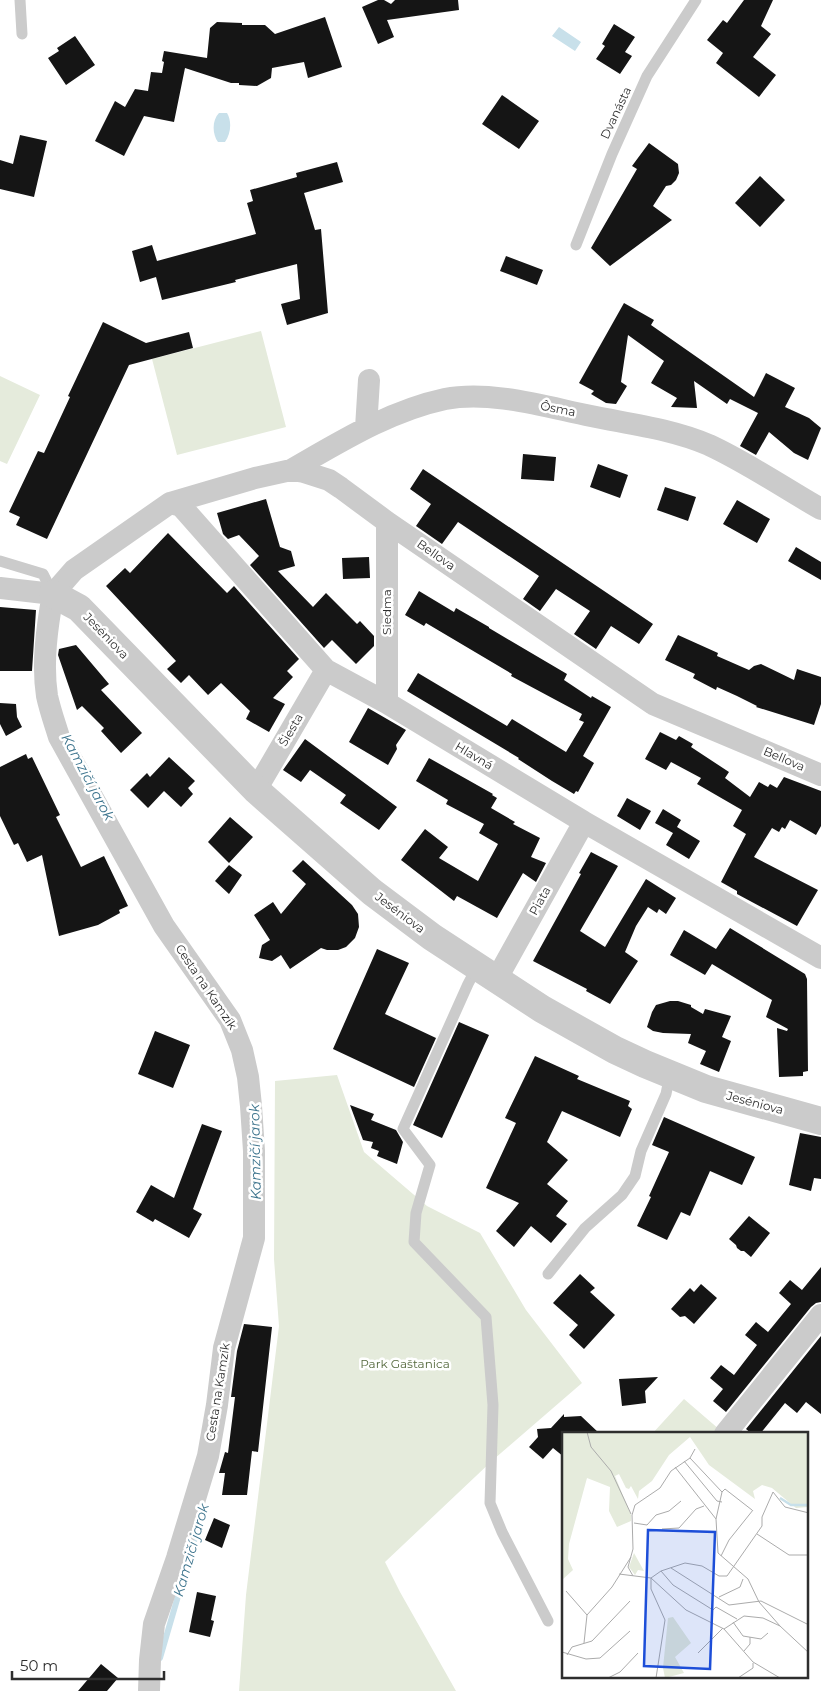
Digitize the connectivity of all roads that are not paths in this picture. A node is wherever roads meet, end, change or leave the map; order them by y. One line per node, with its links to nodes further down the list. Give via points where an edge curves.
1 (20, 0): 3 (lane)
2 (696, 0): 4 (lane, Dvanásta, via 647,76)
3 (22, 34)
4 (576, 244)
5 (369, 380): 6 (street)
6 (374, 424): 7 (street, Ôsma); 9 (street, Ôsma, via 421,405 447,399 512,400 676,433 708,445)
7 (291, 470): 8 (street, Bellova); 10 (street, Bellova, via 328,480)
8 (170, 503): 13 (street, Bellova, via 74,570); 14 (street, Hlavná, via 181,506)
9 (821, 509)
10 (387, 522): 15 (street, Siedma); 16 (street, Bellova, via 653,704)
11 (0, 561): 13 (lane, via 43,574)
12 (0, 588): 13 (street)
13 (53, 594): 17 (street, Jeséniova, via 79,608); 27 (street, Cesta na Kamzík, via 46,678 51,714 59,737 164,926 230,1020 248,1077 254,1151 254,1238 224,1348 208,1456 154,1624)
14 (326, 670): 15 (street, Hlavná); 17 (street, Šiesta)
15 (387, 703): 18 (street, Hlavná)
16 (821, 775)
17 (256, 790): 20 (street, Jeséniova, via 372,892)
18 (584, 822): 19 (street, Hlavná); 20 (street, Piata)
19 (821, 958)
20 (486, 973): 21 (street, Jeséniova, via 614,1050); 26 (lane, via 468,984 403,1128 430,1165 416,1213 414,1242 486,1317 493,1405 490,1503)
21 (670, 1074): 22 (street, Jeséniova, via 706,1089); 23 (lane, via 666,1094 641,1151 635,1176 622,1195 585,1228)
22 (821, 1120)
23 (548, 1274)
24 (821, 1315): 25 (street)
25 (726, 1432)
26 (548, 1621)
27 (149, 1691)

